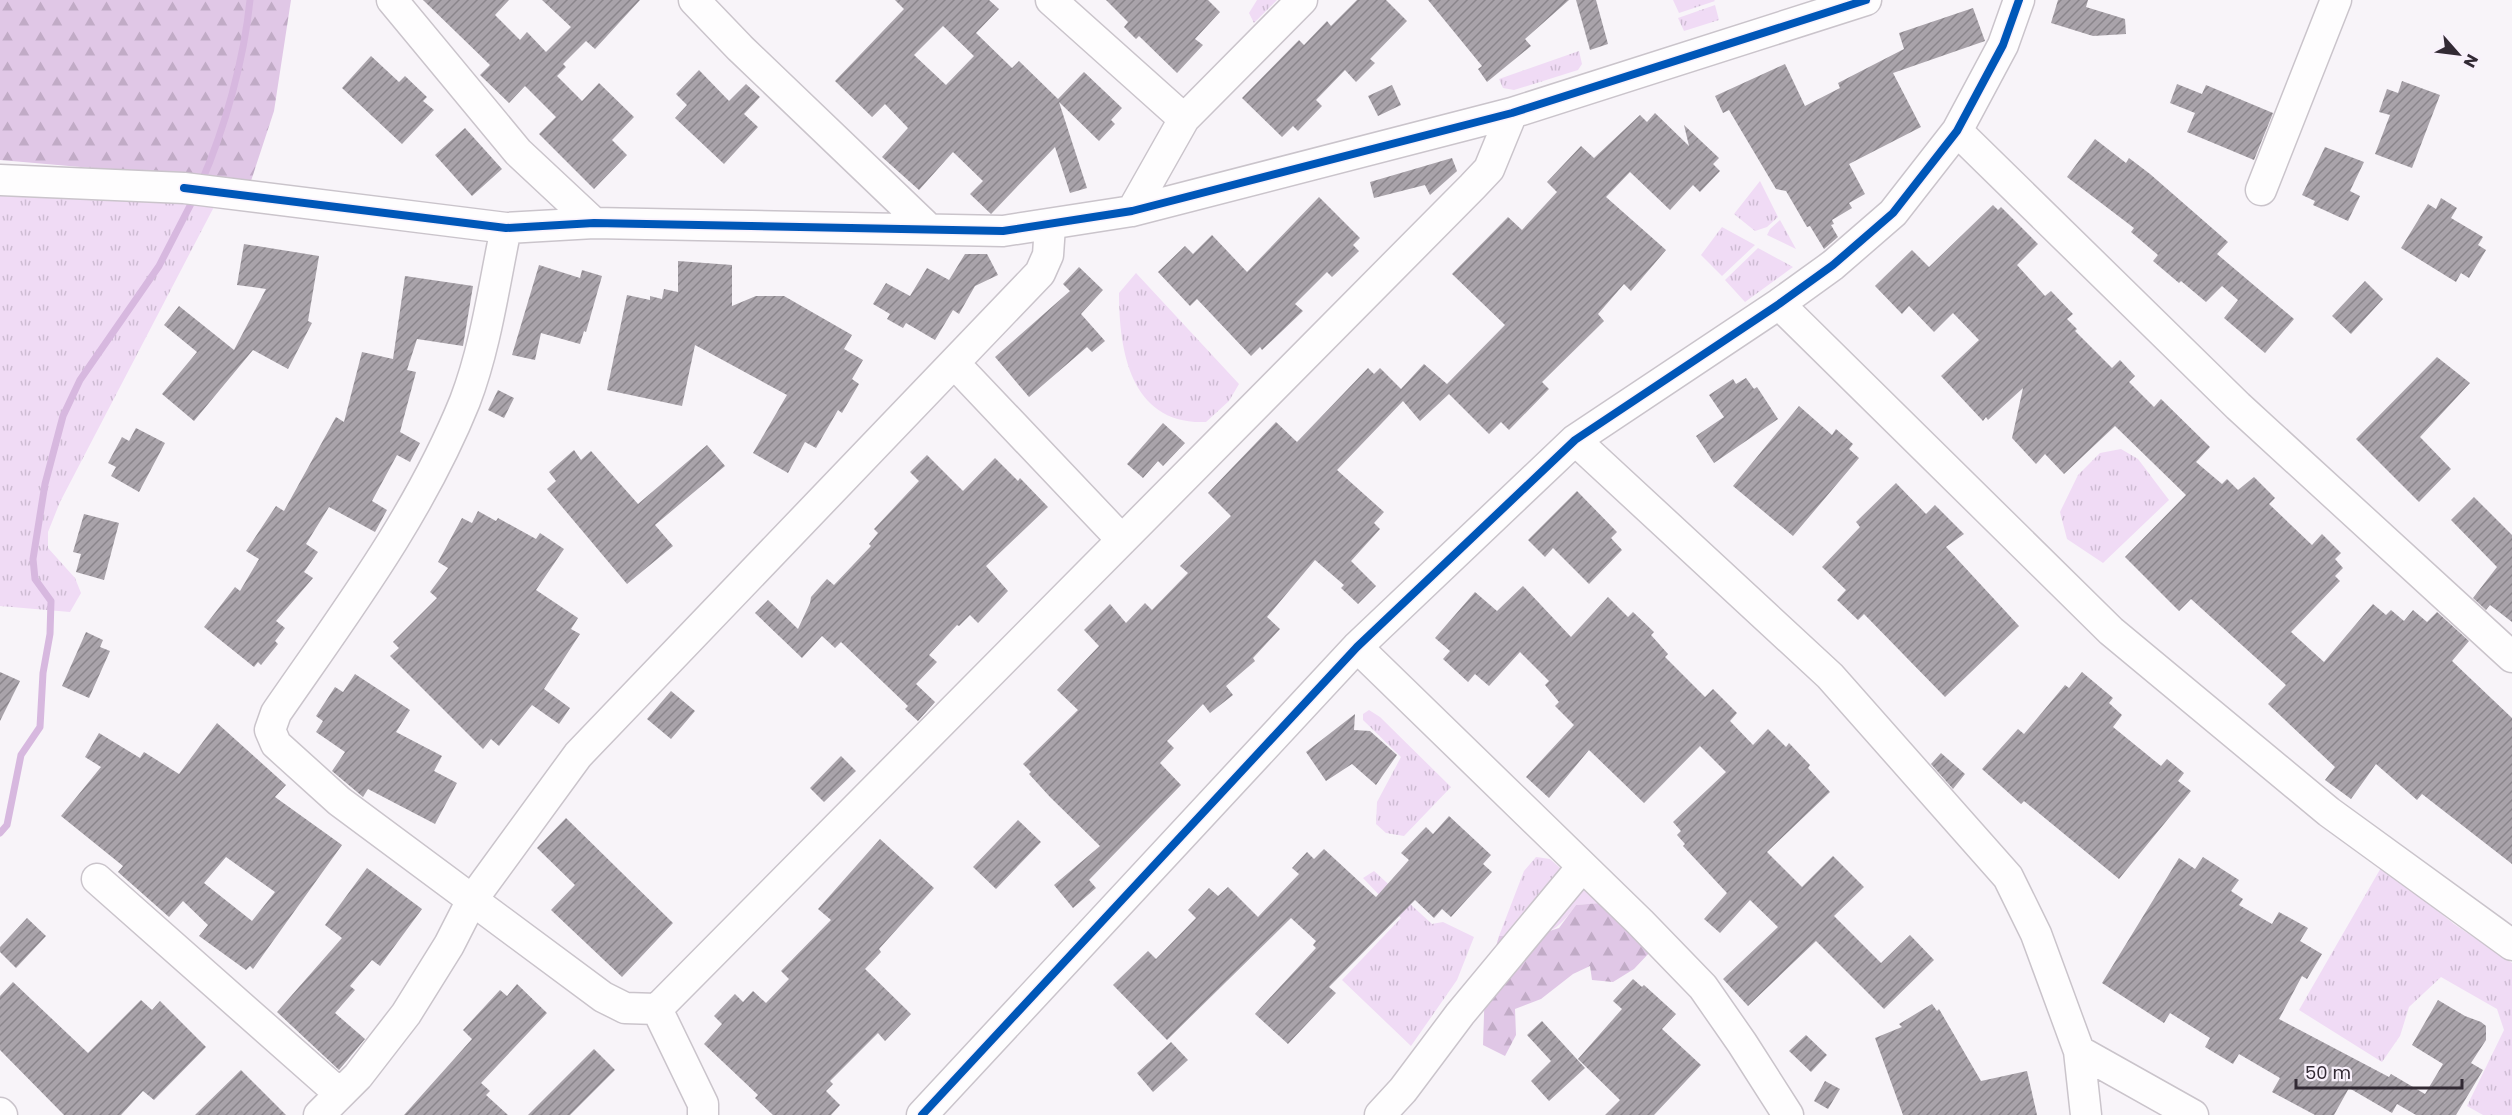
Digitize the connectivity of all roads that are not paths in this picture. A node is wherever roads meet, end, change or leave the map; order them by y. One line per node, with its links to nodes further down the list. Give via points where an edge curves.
1 (392, 0): 14 (street, via 518,152)
2 (694, 0): 17 (street)
3 (1051, 0): 9 (street)
4 (1302, 0): 9 (street)
5 (1866, 0): 8 (street)
6 (2019, 0): 10 (street, via 2003,45)
7 (2336, 0): 12 (street)
8 (1512, 113): 13 (street); 21 (street, via 1489,169)
9 (1184, 119): 13 (street)
10 (1957, 132): 18 (street, via 1893,213 1833,265); 23 (street, via 2238,406)
11 (0, 180): 16 (street, via 217,191)
12 (2261, 190)
13 (1132, 211): 15 (street)
14 (594, 223): 16 (street); 17 (street)
15 (1050, 226): 17 (street, via 1003,231); 19 (street, via 1048,255 1040,273)
16 (506, 228): 26 (street, via 481,346 465,399 433,473 391,545 276,713 270,730 276,744 339,801)
17 (929, 229)
18 (1779, 304): 20 (street); 27 (street, via 2111,631 2329,812)
19 (954, 363): 21 (street); 26 (street, via 578,755)
20 (1575, 440): 22 (street); 29 (street, via 1830,676 2008,878 2036,934)
21 (1122, 540): 28 (street)
22 (1357, 647): 24 (street); 33 (street)
23 (2512, 657)
24 (1582, 867): 34 (street); 35 (street, via 1702,987)
25 (97, 879): 30 (street)
26 (472, 900): 28 (street, via 603,997 625,1008); 30 (street, via 406,1014)
27 (2512, 945)
28 (657, 1009): 32 (street, via 703,1104)
29 (2079, 1051): 36 (street); 37 (street)
30 (340, 1094): 31 (street)
31 (319, 1115)
32 (703, 1115)
33 (922, 1115)
34 (1380, 1115)
35 (1788, 1115)
36 (2086, 1115)
37 (2193, 1115)

